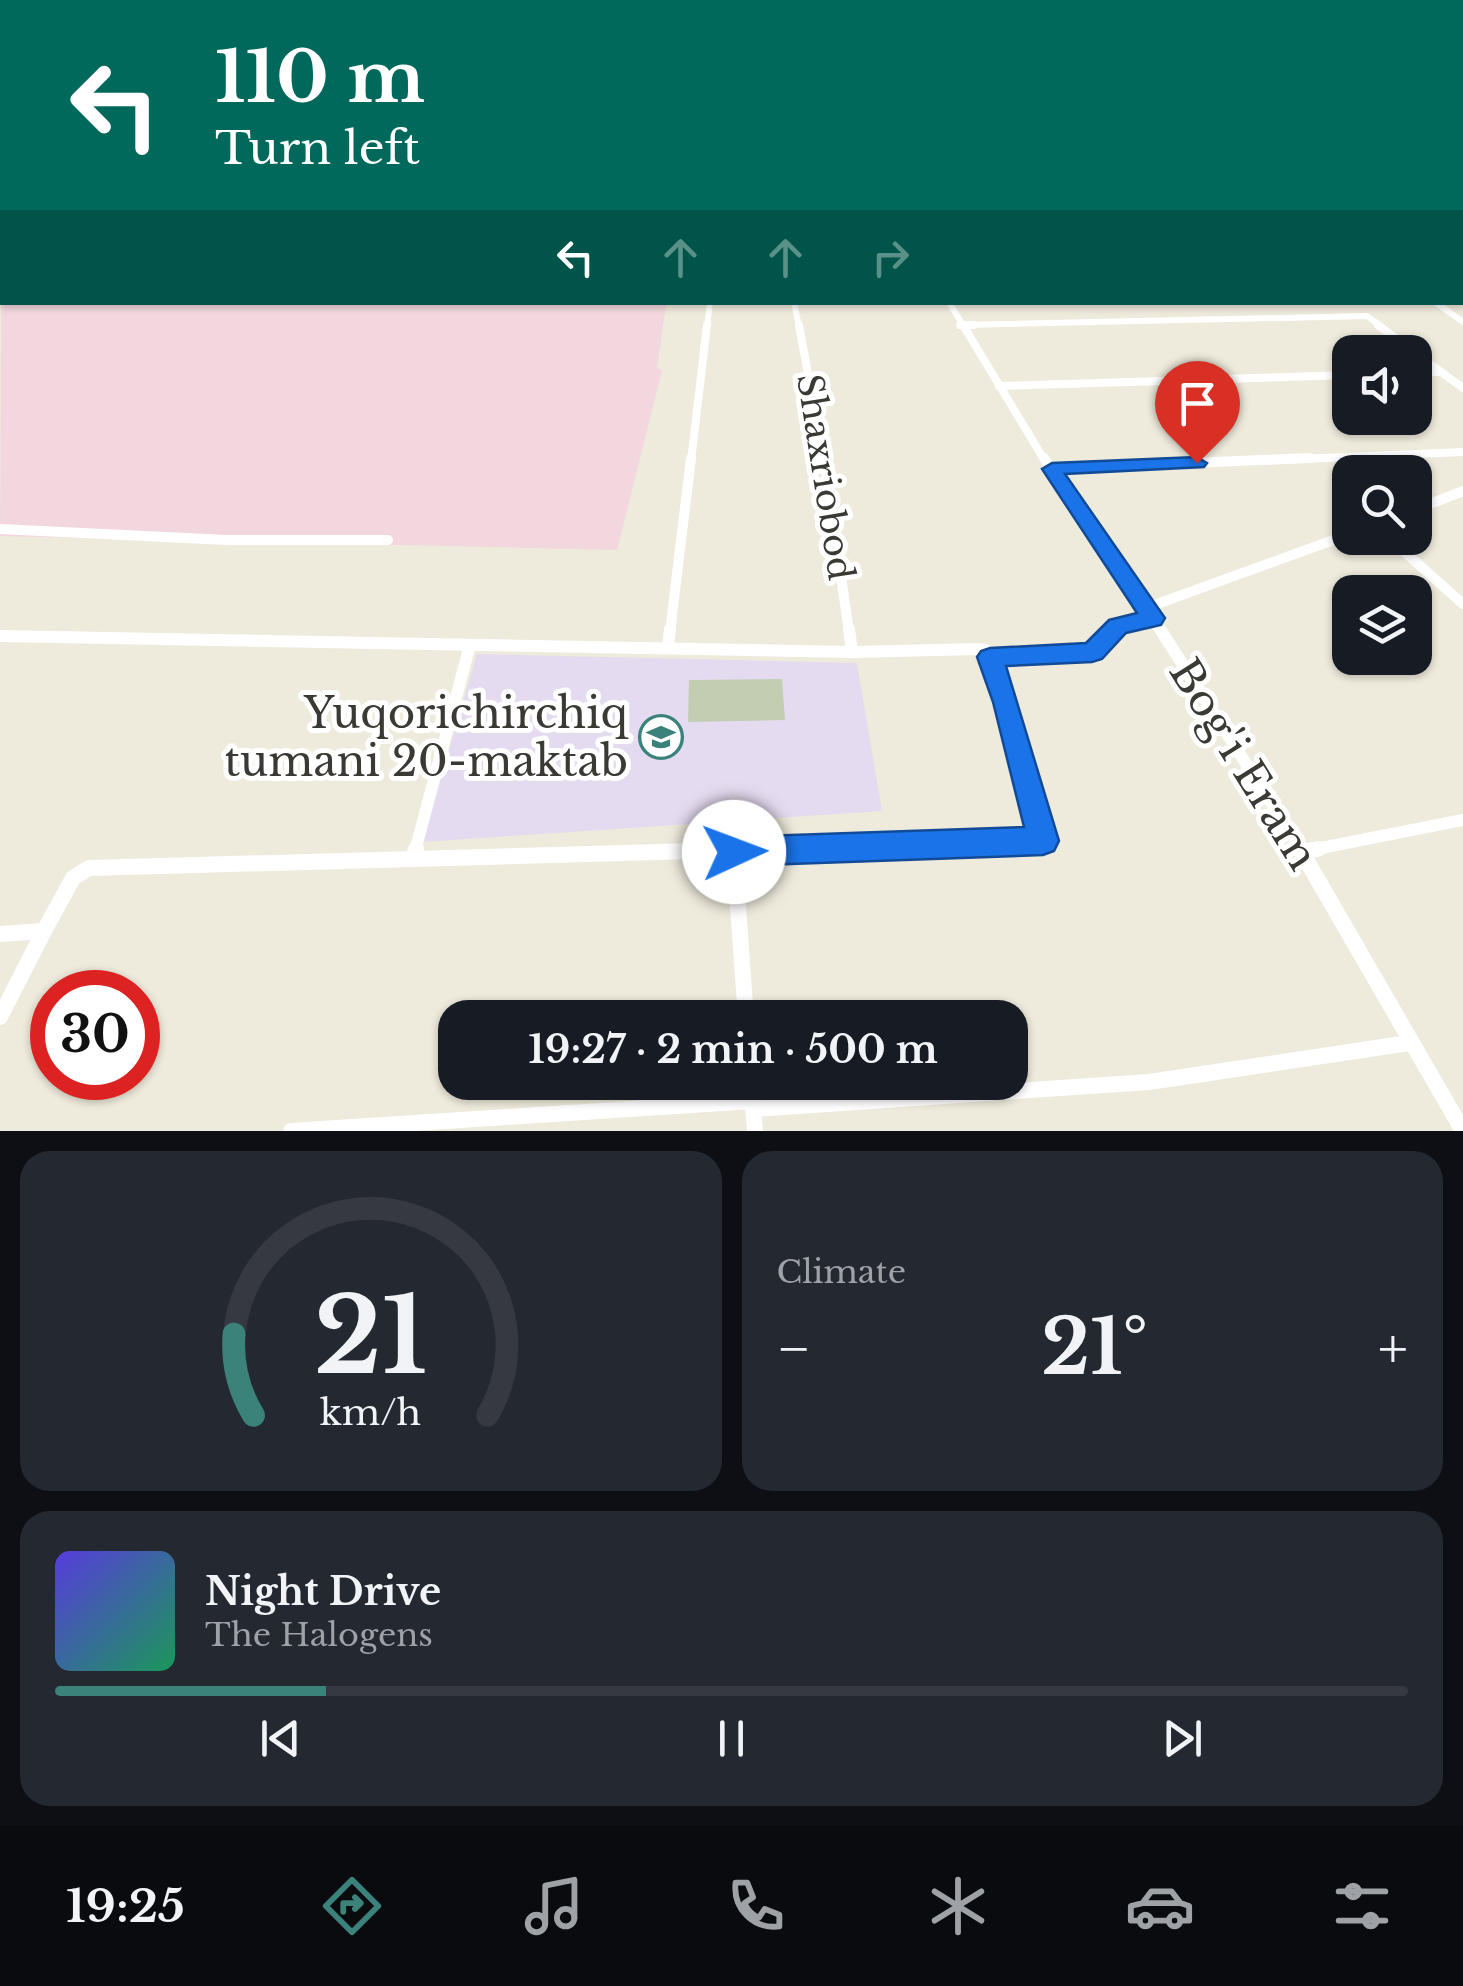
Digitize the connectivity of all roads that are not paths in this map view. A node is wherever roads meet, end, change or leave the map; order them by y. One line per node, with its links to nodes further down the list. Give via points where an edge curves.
1 (710, 305): 28 (street)
2 (795, 305): 29 (street, Shaxriobod)
3 (950, 305): 6 (street, Bog'i Eram)
4 (1439, 305): 5 (street)
5 (1463, 322)
6 (960, 325): 7 (street, via 1367,316); 12 (street, Bog'i Eram)
7 (1391, 335)
8 (1432, 367): 10 (street)
9 (1432, 372): 10 (street)
10 (1439, 372): 13 (street)
11 (1332, 376): 12 (street)
12 (999, 386): 17 (street, Bog'i Eram)
13 (1463, 388)
14 (1452, 452): 15 (street); 16 (street); 17 (street)
15 (1463, 452)
16 (1463, 464)
17 (1052, 469): 25 (street, Bog'i Eram)
18 (1463, 491): 19 (street)
19 (1432, 503)
20 (0, 529): 21 (street)
21 (388, 540)
22 (1332, 541): 25 (street)
23 (1408, 555): 24 (street)
24 (1463, 604)
25 (1149, 613): 30 (street, via 1118,626 1092,652); 33 (street, Bog'i Eram)
26 (0, 636): 27 (street)
27 (470, 645): 28 (street); 34 (street)
28 (668, 646): 29 (street)
29 (852, 652): 30 (street, via 978,649)
30 (990, 657): 32 (street, via 1043,841)
31 (1463, 820): 33 (street)
32 (734, 852): 34 (street); 37 (street)
33 (1302, 852): 39 (street, Bog'i Eram)
34 (413, 859): 35 (street, via 89,868 73,878)
35 (44, 931): 36 (street); 38 (street)
36 (0, 934)
37 (745, 1000)
38 (0, 1017)
39 (1409, 1043): 40 (street, via 1149,1082); 43 (street, Bog'i Eram)
40 (1028, 1087)
41 (711, 1100): 44 (street)
42 (752, 1100): 45 (street)
43 (1455, 1105): 46 (street, Bog'i Eram)
44 (292, 1131)
45 (755, 1131)
46 (1463, 1131)

